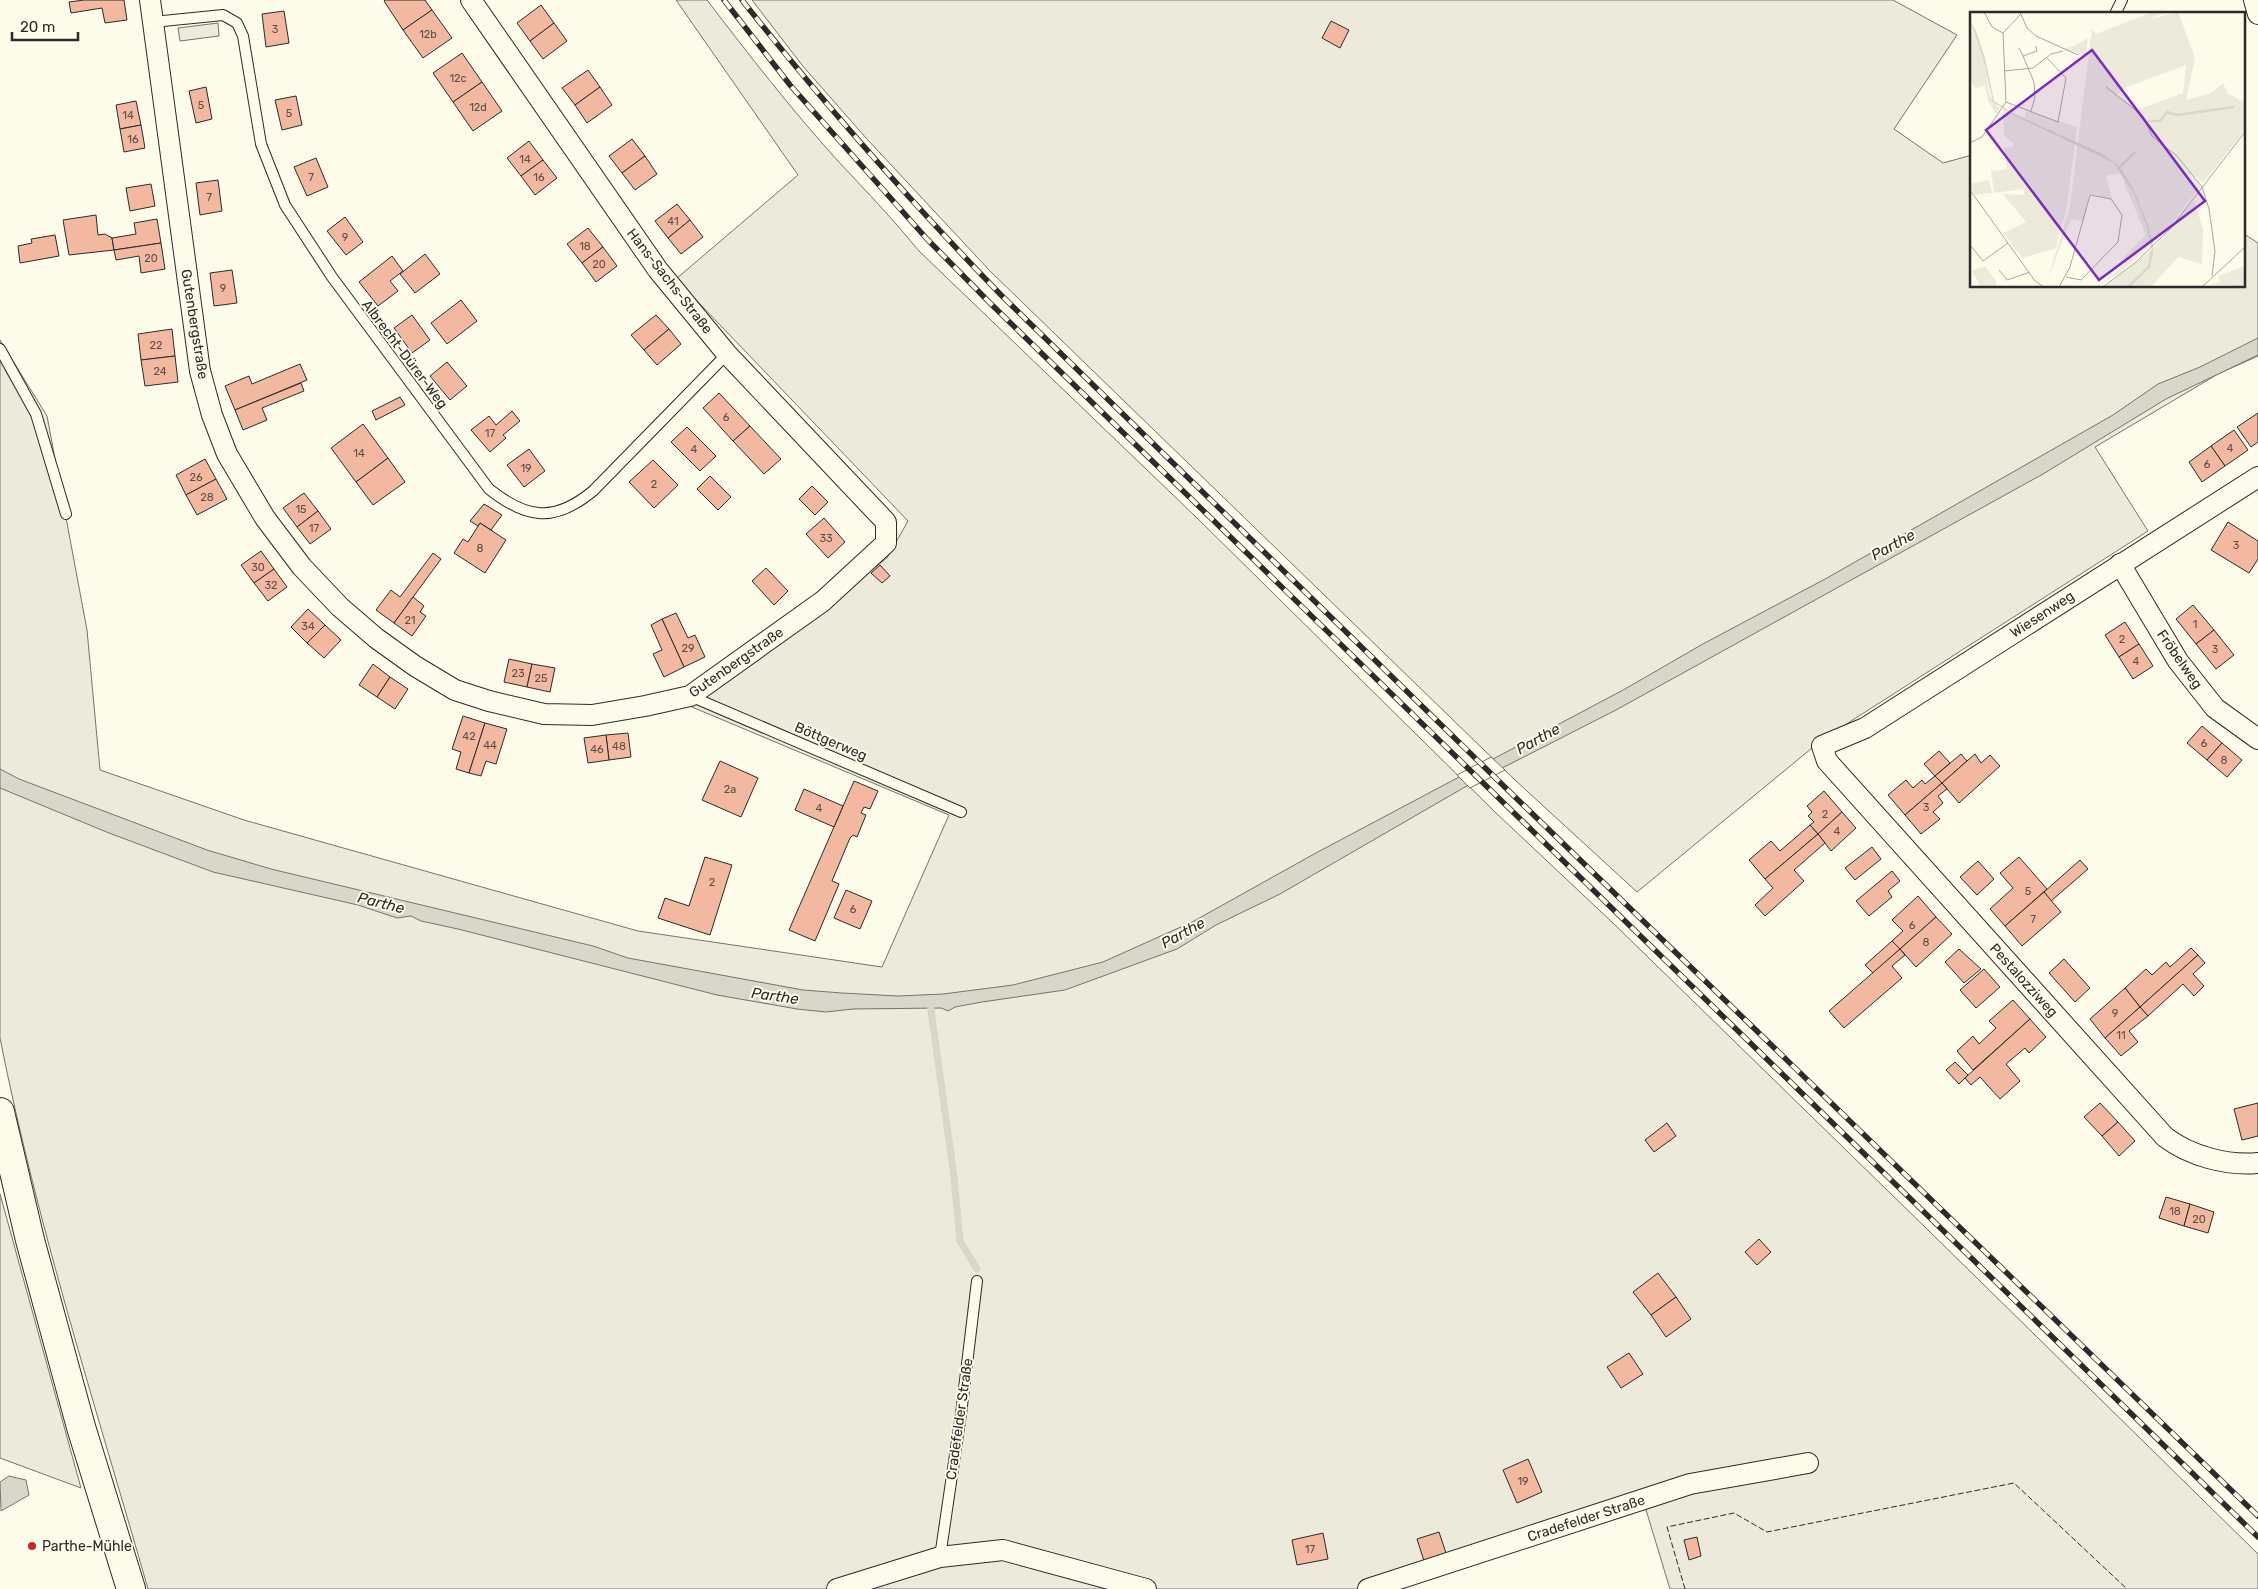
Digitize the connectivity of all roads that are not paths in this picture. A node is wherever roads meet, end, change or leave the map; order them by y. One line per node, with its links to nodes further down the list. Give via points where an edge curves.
1 (150, 0): 7 (street, Gutenbergstraße)
2 (471, 0): 9 (street, Hans-Sachs-Straße, via 658,270)
3 (2122, 0): 5 (lane)
4 (2254, 0): 6 (street)
5 (2115, 12)
6 (2258, 14)
7 (153, 22): 9 (lane, Albrecht-Dürer-Weg, via 223,15 237,23 243,36 261,144 285,205 332,277 477,474 489,490 505,502 521,511 541,513 559,512 576,506); 14 (street, Gutenbergstraße, via 200,371 212,415 227,454 265,518 302,568 376,638 455,690 544,714 592,715)
8 (0, 350): 11 (lane, via 36,414)
9 (727, 354): 12 (street, Hans-Sachs-Straße, via 886,522)
10 (2258, 476): 13 (street, Wiesenweg)
11 (66, 514)
12 (886, 543): 14 (street, Gutenbergstraße, via 823,601)
13 (2120, 564): 15 (street, Fröbelweg, via 2178,661 2215,708); 16 (street, Wiesenweg, via 1865,728)
14 (690, 696): 17 (lane, Böttgerweg)
15 (2258, 739)
16 (1822, 746): 19 (street, Pestalozziweg, via 1827,761 2165,1137 2182,1148 2217,1160)
17 (961, 812)
18 (0, 1112): 23 (main road, via 30,1240 81,1427)
19 (2258, 1163)
20 (977, 1281): 22 (lane, Cradefelder Straße)
21 (1808, 1463): 26 (street, Cradefelder Straße, via 1690,1484)
22 (940, 1557): 24 (street); 25 (street, via 1003,1550)
23 (131, 1589)
24 (837, 1589)
25 (1146, 1589)
26 (1368, 1589)

